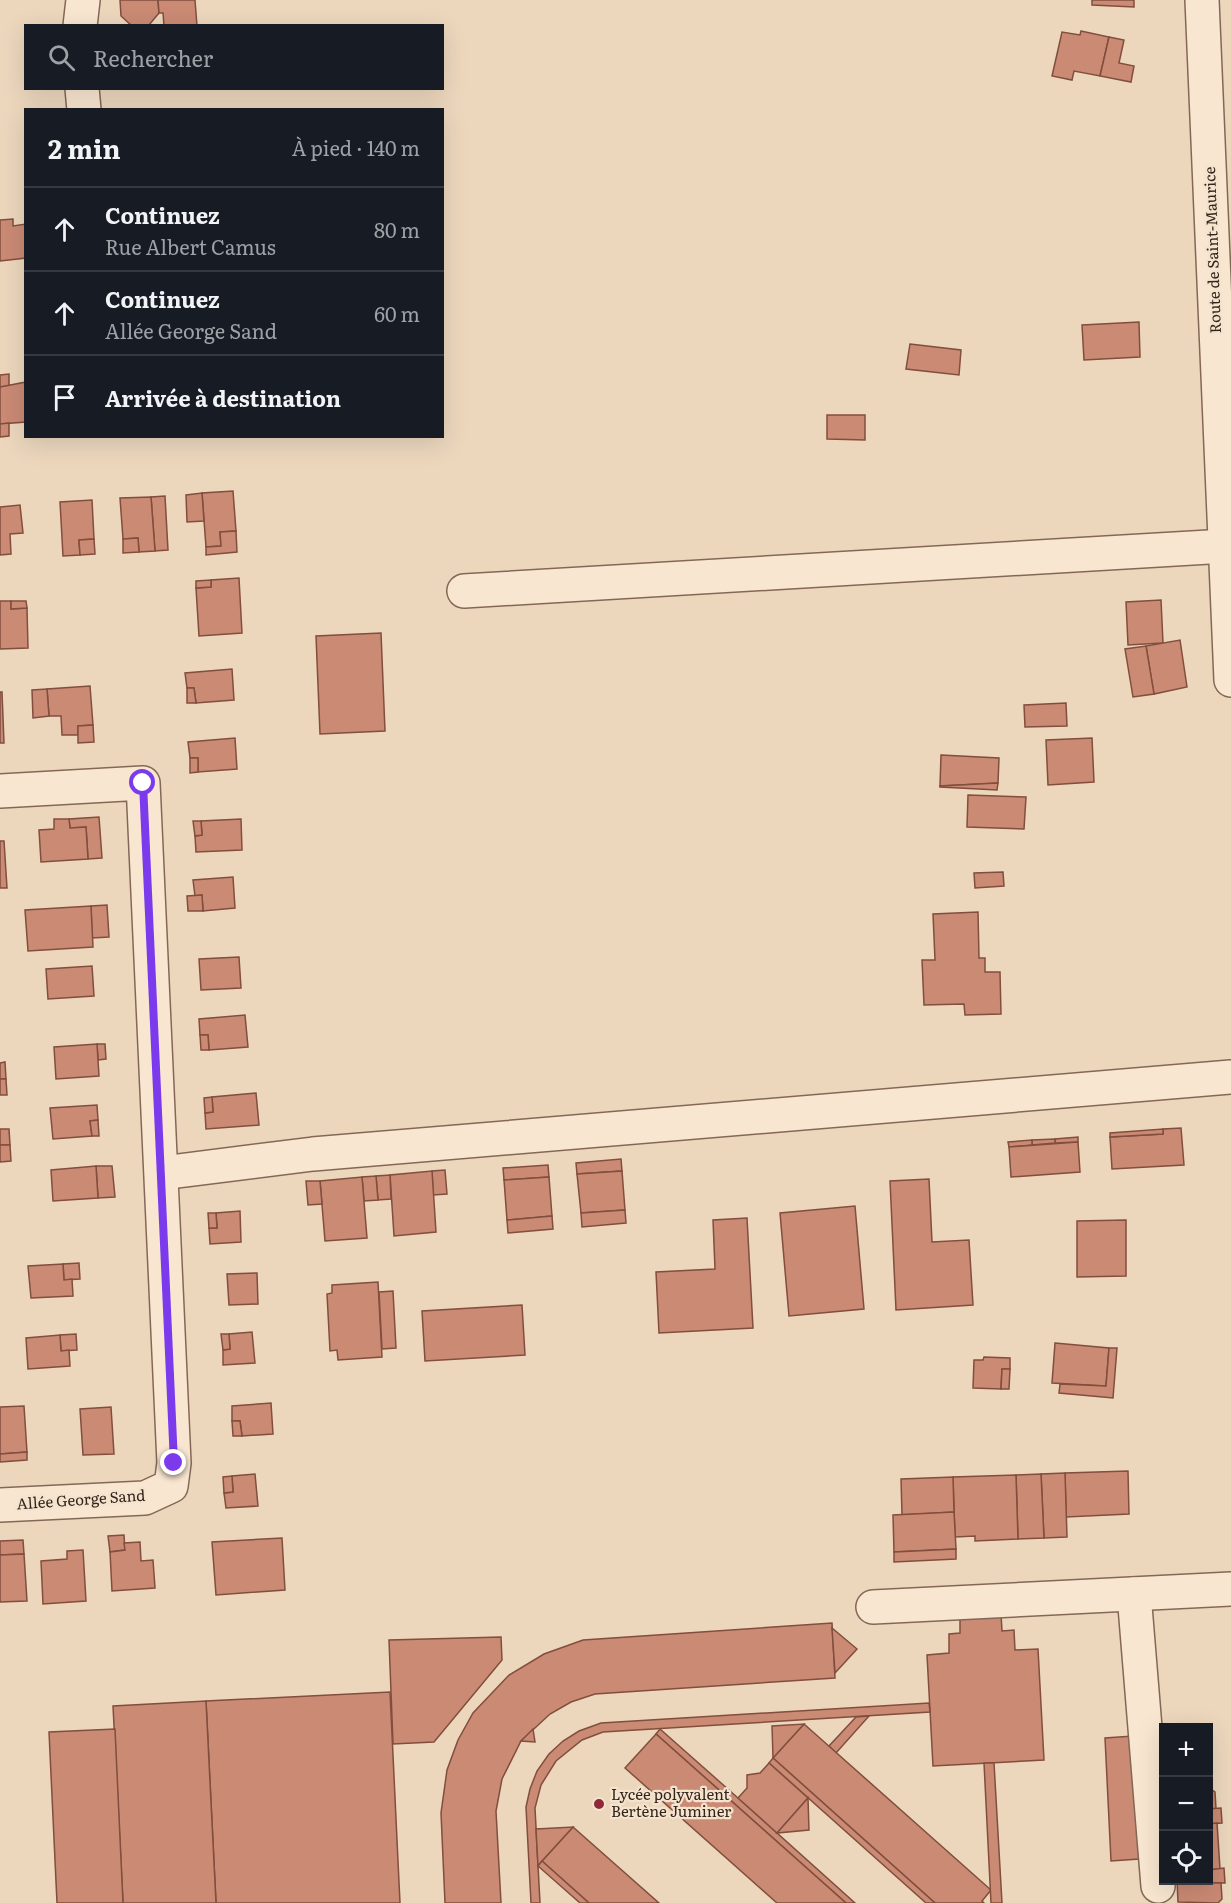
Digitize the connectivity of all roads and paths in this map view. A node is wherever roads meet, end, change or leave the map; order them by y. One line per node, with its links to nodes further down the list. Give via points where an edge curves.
1 (83, 0): 3 (street)
2 (1202, 0): 6 (street, Route de Saint-Maurice)
3 (80, 24)
4 (82, 90): 5 (street)
5 (84, 108)
6 (1226, 546): 7 (street); 8 (street, Route de Saint-Maurice)
7 (464, 591)
8 (1231, 680)
9 (0, 791): 11 (street, via 143,783)
10 (1231, 1077): 11 (street, via 313,1154)
11 (162, 1173): 12 (street, Allée George Sand, via 174,1463 171,1486 146,1498)
12 (0, 1505)
13 (1231, 1589): 14 (street)
14 (1134, 1594): 15 (street); 16 (street)
15 (873, 1607)
16 (1158, 1886)

